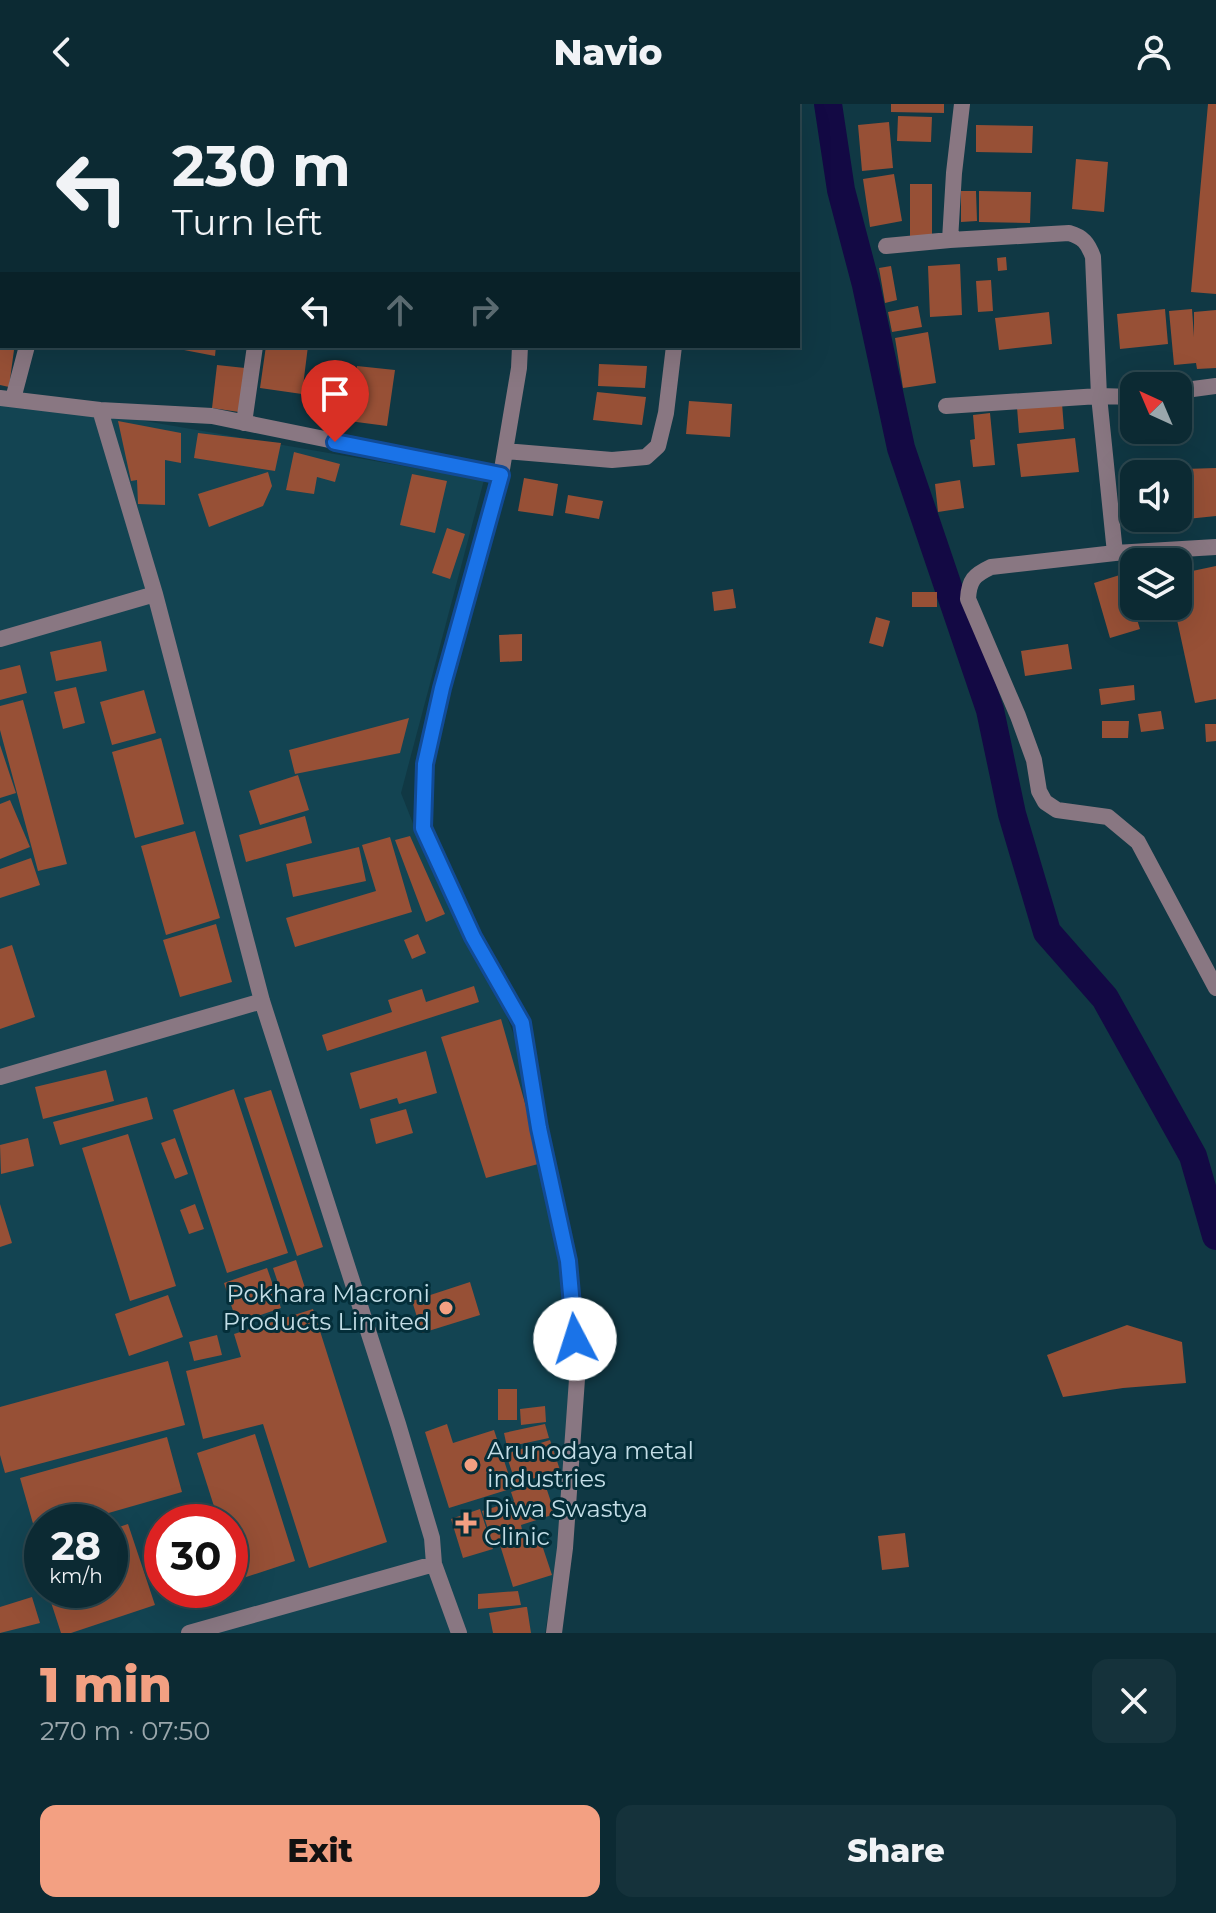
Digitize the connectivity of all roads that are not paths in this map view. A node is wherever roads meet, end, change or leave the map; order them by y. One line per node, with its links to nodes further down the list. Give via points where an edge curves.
1 (962, 104): 2 (street)
2 (950, 240): 3 (street); 10 (street, via 1069,233 1088,243)
3 (886, 246)
4 (26, 348): 12 (street)
5 (255, 348): 15 (street)
6 (520, 348): 16 (street)
7 (674, 348): 16 (street, via 658,446 646,457 612,460)
8 (1216, 386): 9 (street)
9 (1192, 389)
10 (1099, 396): 11 (street); 13 (street); 19 (street)
11 (1120, 397)
12 (6, 398): 14 (street)
13 (946, 406)
14 (100, 410): 15 (street, via 212,416); 20 (street)
15 (244, 423): 17 (street)
16 (505, 451): 17 (street)
17 (501, 475): 28 (street, via 425,764 423,828 473,937 522,1023 568,1261 578,1365)
18 (1216, 547): 19 (street)
19 (1115, 553): 22 (street, via 991,567 969,583 968,599 1018,716 1045,802 1057,810 1108,817 1138,842)
20 (155, 594): 21 (street); 23 (street)
21 (0, 639)
22 (1216, 988)
23 (262, 1001): 24 (street); 25 (street, via 398,1424 432,1538)
24 (0, 1077)
25 (434, 1564): 26 (street); 27 (street)
26 (189, 1633)
27 (459, 1633)
28 (554, 1633)

